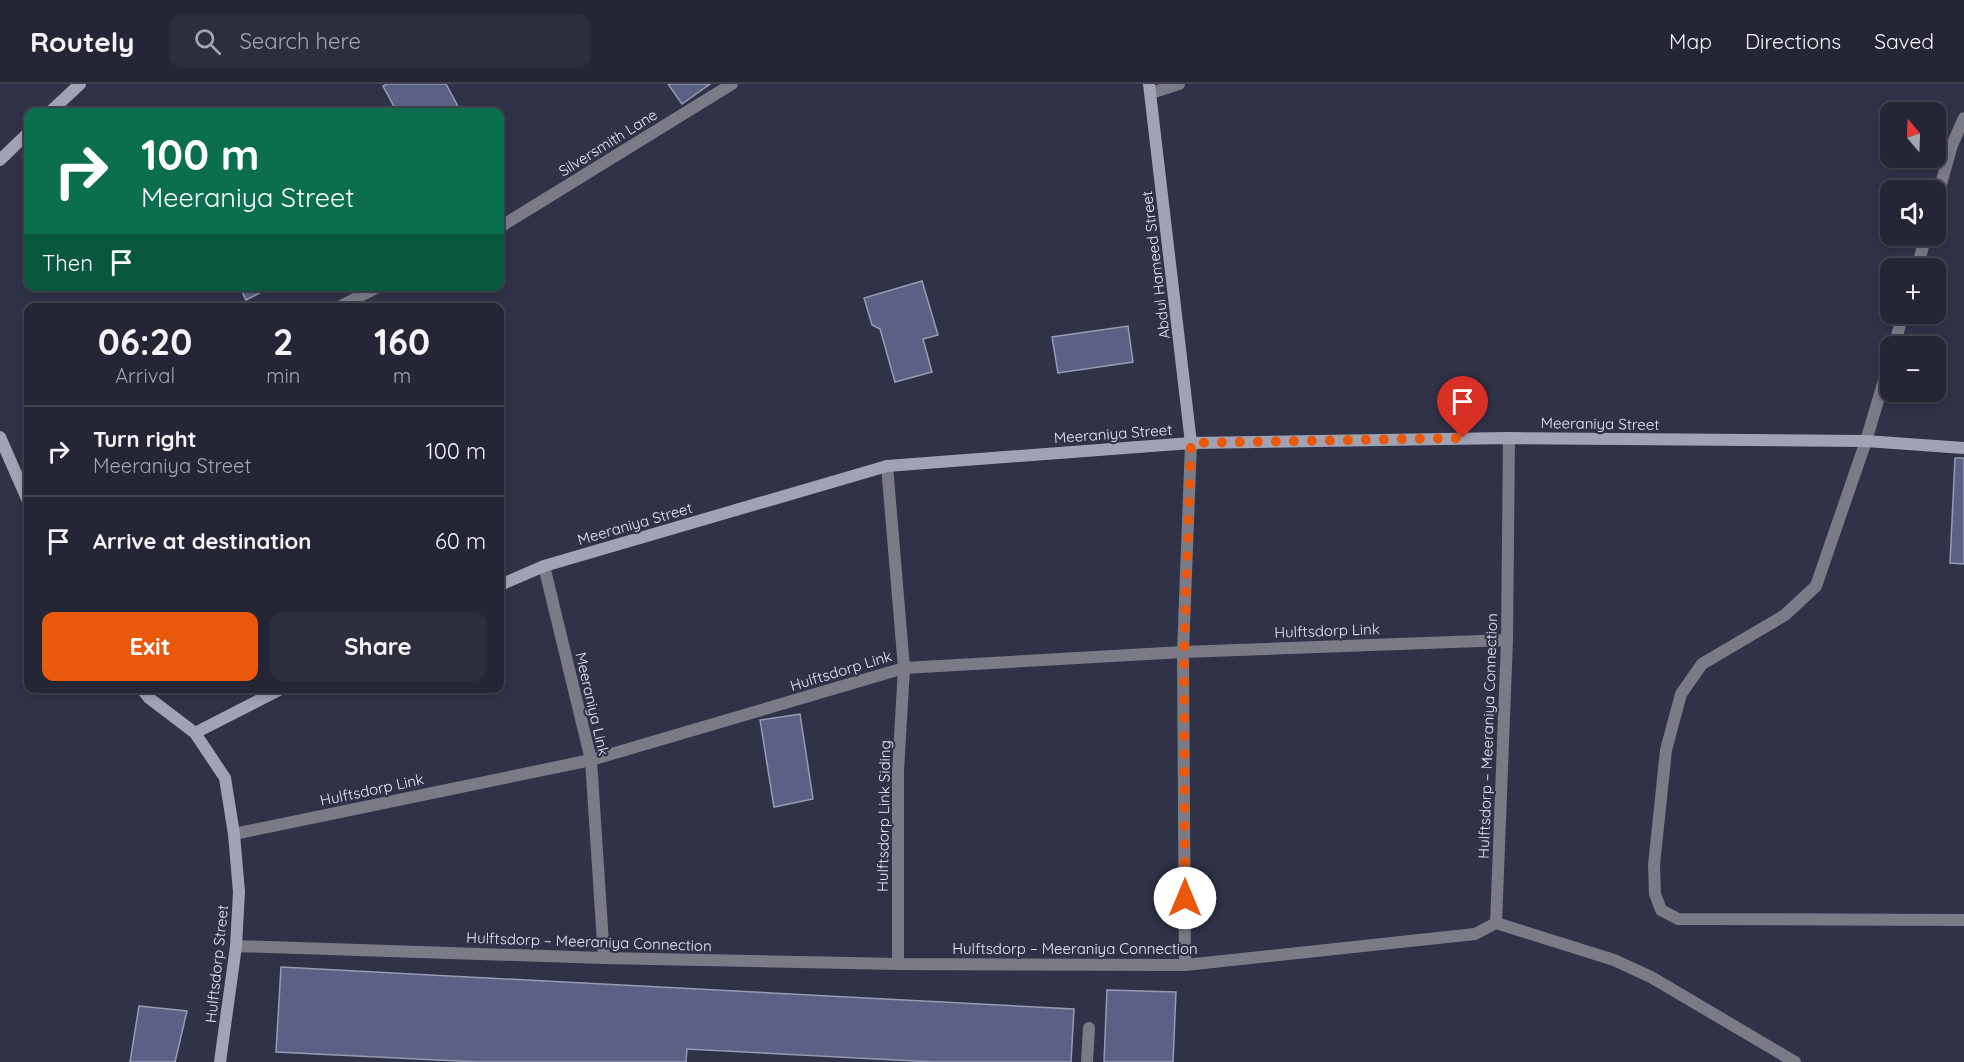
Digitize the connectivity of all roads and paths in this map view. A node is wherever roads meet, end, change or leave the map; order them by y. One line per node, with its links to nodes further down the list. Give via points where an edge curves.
1 (80, 84): 5 (street)
2 (732, 84): 10 (street, Silversmith Lane)
3 (1179, 84): 4 (street)
4 (1150, 89): 17 (street, Abdul Hameed Street)
5 (54, 108)
6 (1964, 118): 9 (street)
7 (24, 137): 8 (street)
8 (0, 160)
9 (1942, 180)
10 (504, 225)
11 (370, 291): 12 (street)
12 (347, 303)
13 (1880, 394): 16 (street)
14 (0, 437): 20 (street)
15 (1509, 438): 16 (street, Meeraniya Street); 17 (street, Meeraniya Street); 23 (street, Hulftsdorp – Meeraniya Connection)
16 (1866, 441): 18 (street, Meeraniya Street); 31 (street, via 1816,586 1785,615 1702,664 1681,694 1666,750 1654,865 1655,894 1661,910 1678,919)
17 (1191, 443): 19 (street, Meeraniya Street); 24 (street)
18 (1964, 448)
19 (887, 466): 21 (street, Meeraniya Street); 25 (street, Hulftsdorp Link Siding)
20 (24, 490)
21 (543, 566): 22 (street, Meeraniya Street); 29 (street, Meeraniya Link)
22 (504, 583)
23 (1508, 640): 24 (street, Hulftsdorp Link); 32 (street, Hulftsdorp – Meeraniya Connection)
24 (1184, 652): 25 (street, Hulftsdorp Link); 36 (street)
25 (904, 668): 29 (street, Hulftsdorp Link); 35 (street, Hulftsdorp Link Siding, via 898,771)
26 (145, 693): 28 (street, Hulftsdorp Street)
27 (273, 693): 28 (street)
28 (195, 733): 30 (street, Hulftsdorp Street, via 225,778)
29 (591, 760): 30 (street, Hulftsdorp Link); 34 (street, Meeraniya Link)
30 (234, 834): 33 (street, Hulftsdorp Street, via 239,892)
31 (1964, 920)
32 (1496, 923): 36 (street, Hulftsdorp – Meeraniya Connection, via 1475,934); 40 (street, via 1614,960 1651,977)
33 (236, 946): 34 (street, Hulftsdorp – Meeraniya Connection); 38 (street, Hulftsdorp Street)
34 (604, 958): 35 (street, Hulftsdorp – Meeraniya Connection)
35 (898, 964): 36 (street, Hulftsdorp – Meeraniya Connection)
36 (1185, 965)
37 (1089, 1028): 39 (street)
38 (220, 1062)
39 (1087, 1062)
40 (1795, 1062)

